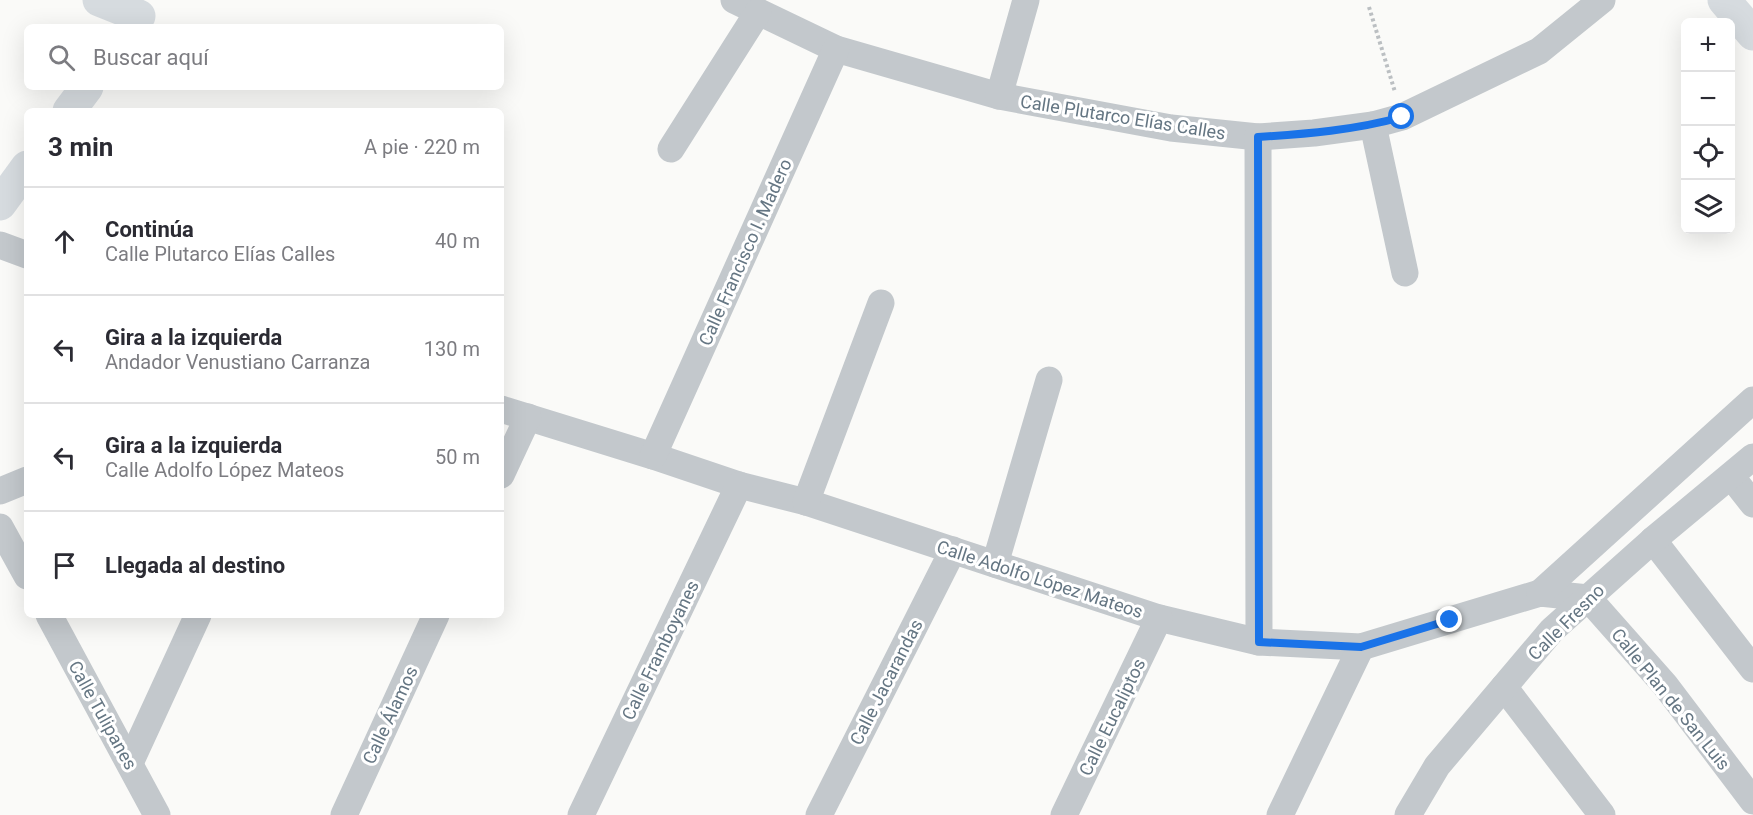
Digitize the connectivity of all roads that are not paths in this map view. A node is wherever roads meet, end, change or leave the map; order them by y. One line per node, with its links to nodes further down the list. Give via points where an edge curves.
1 (99, 0): 7 (main road)
2 (734, 0): 6 (street, Calle Plutarco Elías Calles)
3 (1026, 0): 11 (street)
4 (1602, 0): 13 (street, Calle Plutarco Elías Calles, via 1539,51 1402,117)
5 (1724, 0): 8 (main road)
6 (758, 12): 9 (street, Calle Plutarco Elías Calles); 15 (street)
7 (144, 14)
8 (1753, 34)
9 (836, 49): 11 (street, Calle Plutarco Elías Calles); 26 (street, Calle Francisco I. Madero)
10 (85, 90): 12 (main road)
11 (999, 96): 14 (street, Calle Plutarco Elías Calles, via 1171,128)
12 (71, 108)
13 (1373, 125): 14 (street, Calle Plutarco Elías Calles); 20 (street)
14 (1258, 137): 46 (street)
15 (671, 149)
16 (24, 172): 17 (main road)
17 (0, 204)
18 (0, 245): 19 (street)
19 (24, 254)
20 (1405, 273)
21 (881, 303): 33 (street)
22 (1049, 380): 38 (street)
23 (1753, 400): 40 (street)
24 (504, 410): 25 (street, Calle Adolfo López Mateos)
25 (528, 417): 26 (street, Calle Adolfo López Mateos); 28 (street)
26 (653, 456): 31 (street, Calle Adolfo López Mateos)
27 (1753, 457): 29 (street, Calle Fresno)
28 (504, 469)
29 (1731, 476): 34 (street); 36 (street, Calle Fresno)
30 (24, 481): 32 (street)
31 (739, 485): 33 (street, Calle Adolfo López Mateos); 54 (street, Calle Framboyanes)
32 (0, 491)
33 (806, 502): 37 (street, Calle Adolfo López Mateos)
34 (1753, 504)
35 (0, 527): 39 (street)
36 (1653, 540): 41 (street, Calle Fresno); 48 (street)
37 (952, 550): 38 (street, Calle Adolfo López Mateos); 55 (street, Calle Jacarandas)
38 (995, 564): 45 (street, Calle Adolfo López Mateos)
39 (24, 571)
40 (1540, 593): 41 (street, Calle Adolfo López Mateos); 47 (street, Calle Adolfo López Mateos)
41 (1588, 598): 49 (street, Calle Fresno, via 1552,630); 51 (street, Calle Plan de San Luis, via 1665,685)
42 (51, 618): 50 (street, Calle Tulipanes)
43 (197, 618): 50 (street)
44 (435, 618): 53 (street, Calle Álamos)
45 (1159, 618): 46 (street, Calle Adolfo López Mateos); 56 (street, Calle Eucaliptos)
46 (1259, 642): 47 (street, Calle Adolfo López Mateos)
47 (1361, 647): 57 (street)
48 (1753, 669)
49 (1504, 687): 58 (street, Calle Fresno, via 1437,766); 59 (street)
50 (130, 763): 52 (street, Calle Tulipanes)
51 (1753, 801)
52 (157, 815)
53 (344, 815)
54 (581, 815)
55 (819, 815)
56 (1064, 815)
57 (1280, 815)
58 (1408, 815)
59 (1602, 815)

